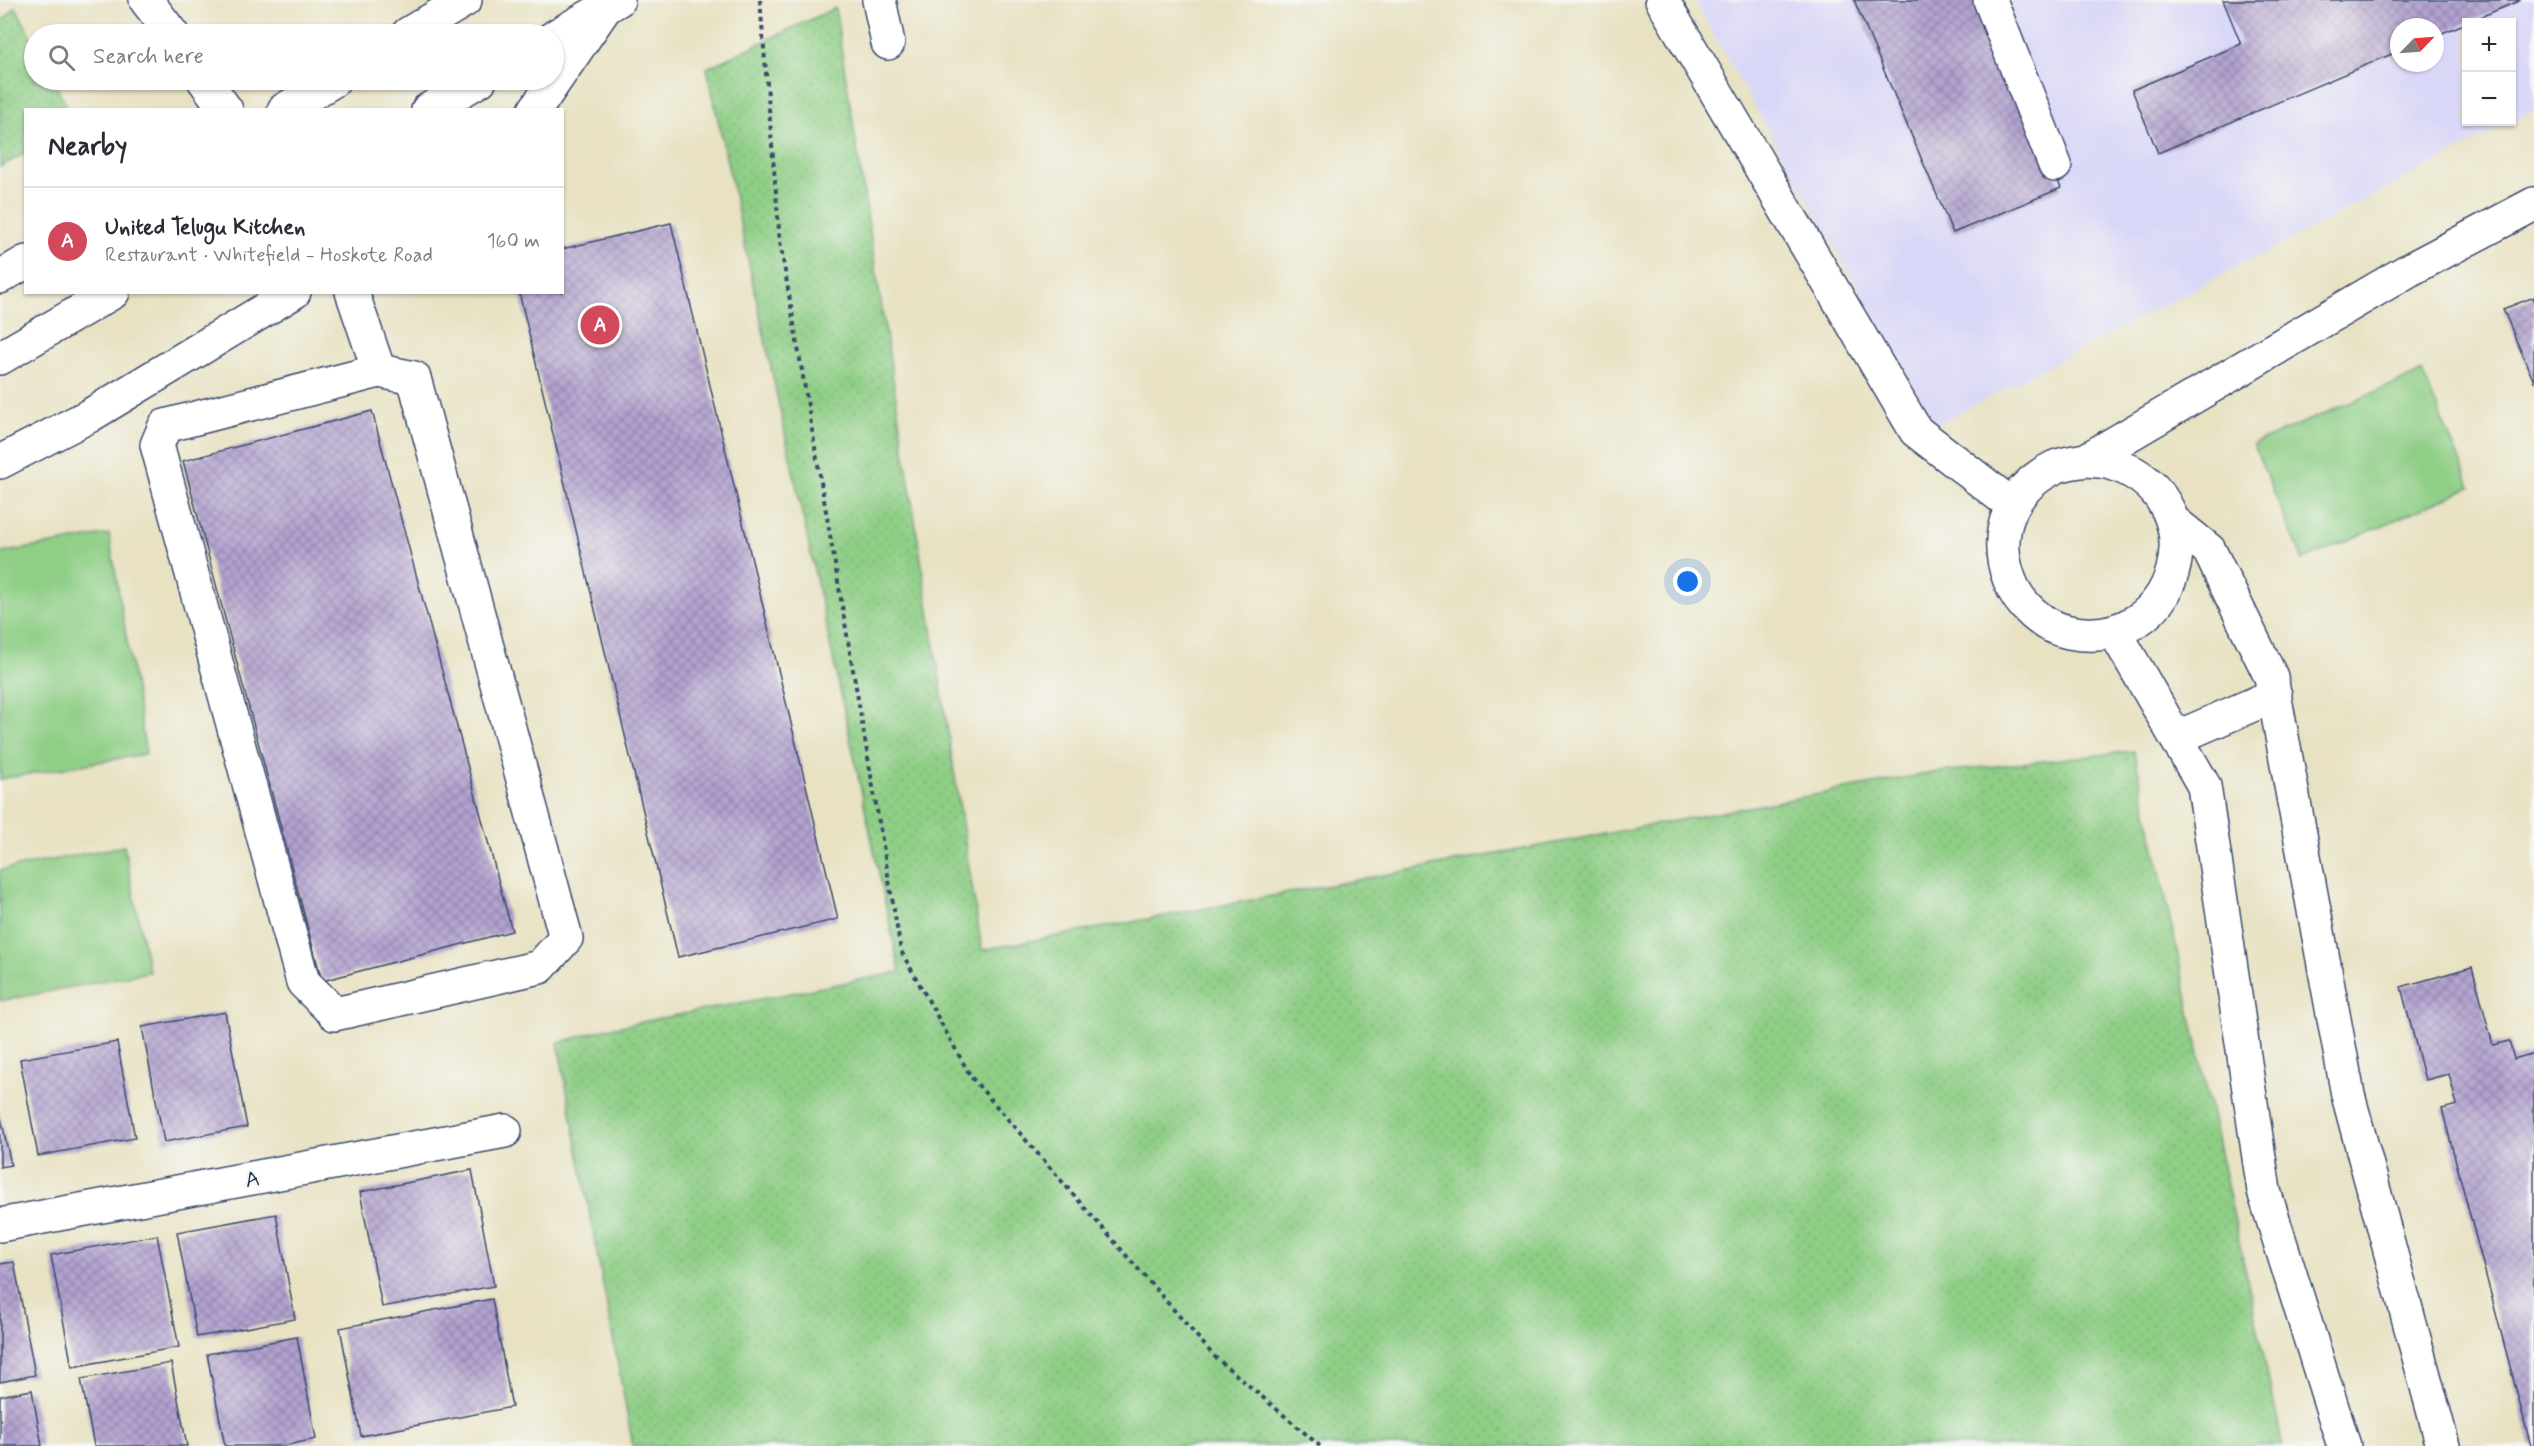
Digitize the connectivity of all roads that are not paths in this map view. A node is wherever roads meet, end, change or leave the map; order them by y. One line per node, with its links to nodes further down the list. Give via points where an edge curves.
1 (146, 0): 7 (street)
2 (465, 0): 8 (street)
3 (879, 0): 10 (street)
4 (1662, 0): 31 (street, via 1916,431)
5 (1990, 0): 20 (street)
6 (612, 4): 9 (street); 11 (street)
7 (164, 24)
8 (425, 24)
9 (564, 31)
10 (888, 43)
11 (564, 70)
12 (211, 90): 16 (street)
13 (317, 90): 17 (street)
14 (463, 90): 18 (street)
15 (550, 90): 19 (street)
16 (225, 108)
17 (287, 108)
18 (431, 108)
19 (536, 108)
20 (2055, 165)
21 (2534, 204): 29 (street, via 2409,270)
22 (24, 263): 23 (street)
23 (0, 276)
24 (110, 294): 27 (street)
25 (291, 294): 30 (street, via 88,416)
26 (353, 294): 28 (street)
27 (0, 358)
28 (379, 371): 28 (street, via 165,426 157,445 303,982 335,1014 540,967 566,938 414,378)
29 (2086, 460): 31 (street, via 2056,466 2031,482); 32 (street, via 2116,464 2141,477 2160,496)
30 (0, 462)
31 (2012, 505): 33 (street, via 2003,534 2003,564 2014,592 2033,615 2058,630 2088,636)
32 (2173, 521): 33 (street, via 2178,549 2173,576 2160,601 2140,620); 34 (street, via 2209,550 2271,677)
33 (2115, 632): 35 (street)
34 (2275, 695): 35 (street); 39 (street, via 2348,1095)
35 (2176, 738): 38 (street, via 2204,786 2265,1191)
36 (505, 1131): 37 (street, A)
37 (0, 1225)
38 (2344, 1446)
39 (2443, 1446)

